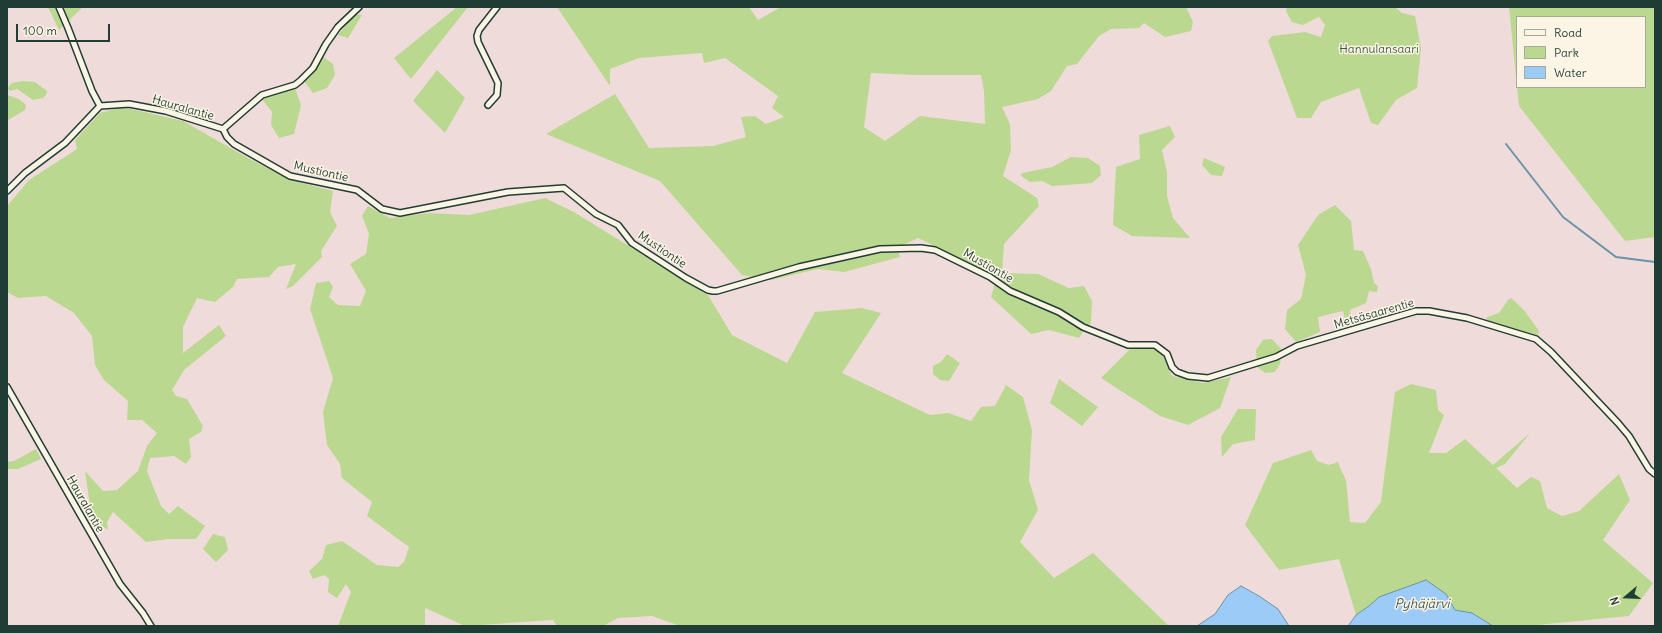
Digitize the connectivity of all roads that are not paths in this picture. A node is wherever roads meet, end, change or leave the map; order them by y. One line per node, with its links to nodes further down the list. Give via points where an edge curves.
1 (59, 7): 5 (street)
2 (359, 7): 6 (street, Hauralantie, via 338,27 313,68 300,81 262,95)
3 (498, 7): 4 (street, via 477,36 498,82 497,95)
4 (488, 105)
5 (100, 106): 6 (street, Hauralantie, via 129,104 166,111); 7 (street, via 65,143 25,173)
6 (223, 129): 8 (street, Mustiontie, via 234,144 290,176 357,190 382,209 400,213 508,192 564,188 596,214 618,225 632,244 708,290 717,291 864,252 921,248 947,255 990,277 1010,291 1059,312)
7 (7, 191)
8 (1083, 327): 10 (street, Metsäsaarentie, via 1128,345 1155,345 1168,354 1172,367 1177,372 1208,378 1276,357 1297,346 1416,311 1467,318 1536,339 1618,423)
9 (7, 387): 11 (street, Hauralantie, via 120,584 144,613)
10 (1655, 474)
11 (151, 626)

